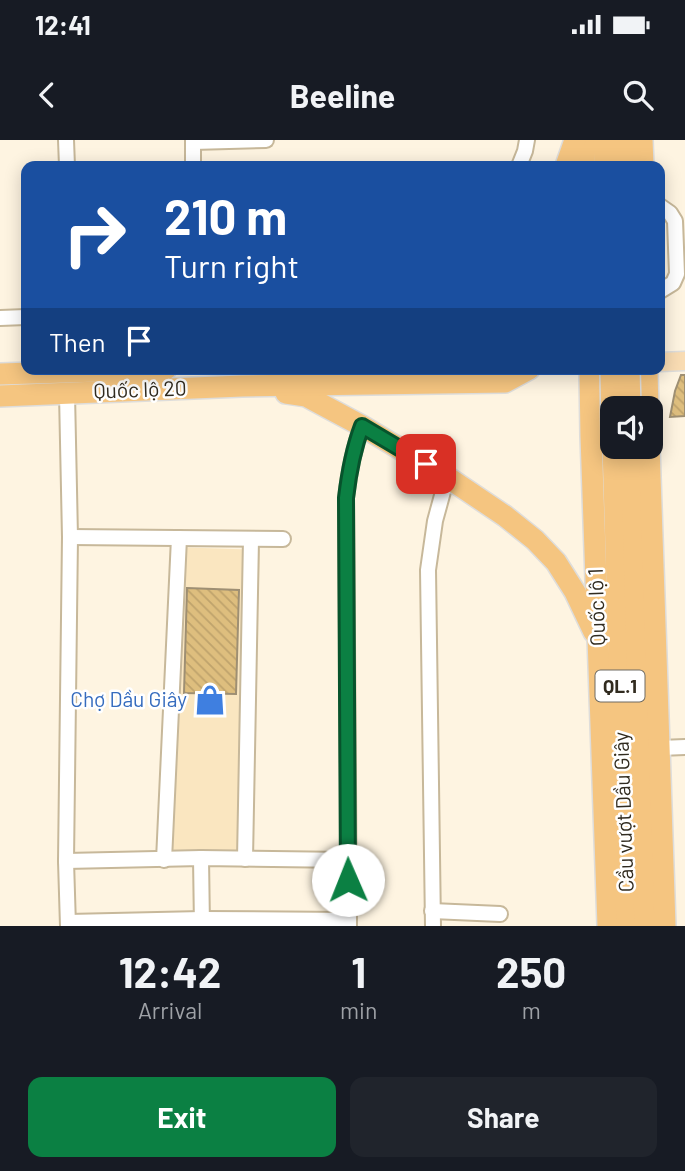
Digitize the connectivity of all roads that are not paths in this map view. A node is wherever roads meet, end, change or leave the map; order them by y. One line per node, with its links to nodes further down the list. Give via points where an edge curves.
1 (66, 140): 10 (street)
2 (266, 140): 9 (street)
3 (527, 140): 12 (street)
4 (575, 140): 13 (highway)
5 (584, 140): 14 (highway)
6 (604, 140): 15 (highway)
7 (622, 140): 16 (highway)
8 (642, 140): 17 (highway)
9 (193, 141): 11 (street)
10 (67, 161)
11 (193, 161)
12 (521, 161)
13 (568, 161)
14 (584, 161)
15 (605, 161)
16 (623, 161)
17 (643, 161)
18 (665, 210): 19 (street, via 675,220 677,274)
19 (665, 288)
20 (21, 317): 21 (street)
21 (0, 318)
22 (685, 361): 23 (main road)
23 (665, 364)
24 (21, 373): 25 (highway, Quốc lộ 20)
25 (0, 374)
26 (518, 375): 33 (highway, Quốc lộ 20, via 505,382)
27 (597, 375): 48 (highway, Quốc lộ 1 / QL.1, via 591,436)
28 (598, 375): 31 (highway, via 599,387 623,393 638,386)
29 (598, 375): 36 (highway, bridge)
30 (642, 375): 37 (highway, bridge)
31 (644, 375)
32 (646, 375): 38 (highway)
33 (242, 386): 34 (highway, Quốc lộ 20); 39 (highway, via 306,396)
34 (68, 394): 35 (highway, Quốc lộ 20); 44 (street)
35 (0, 396)
36 (603, 396)
37 (634, 396)
38 (647, 396)
39 (362, 426): 43 (highway); 54 (street, via 346,498)
40 (613, 459): 63 (highway, Cầu vượt Dầu Giây / QL.1)
41 (631, 459): 64 (highway, Cầu vượt Dầu Giây / QL.1)
42 (649, 459): 50 (highway, QL.1)
43 (447, 477): 48 (highway, via 505,516 556,562); 56 (street, via 428,570)
44 (70, 537): 45 (street); 55 (street)
45 (179, 538): 46 (street); 53 (street)
46 (251, 539): 47 (street); 52 (street)
47 (283, 539)
48 (598, 642): 62 (highway, Quốc lộ 1 / QL.1)
49 (685, 747): 50 (street)
50 (660, 748): 65 (highway, QL.1)
51 (201, 858): 52 (street); 53 (street); 58 (street)
52 (245, 859): 54 (street)
53 (164, 860): 55 (street)
54 (348, 860): 59 (street)
55 (66, 861): 60 (street)
56 (432, 911): 57 (street); 61 (street)
57 (500, 914)
58 (202, 922): 59 (street); 60 (street)
59 (349, 923)
60 (68, 924)
61 (433, 926)
62 (608, 926)
63 (627, 926)
64 (645, 926)
65 (665, 926)

